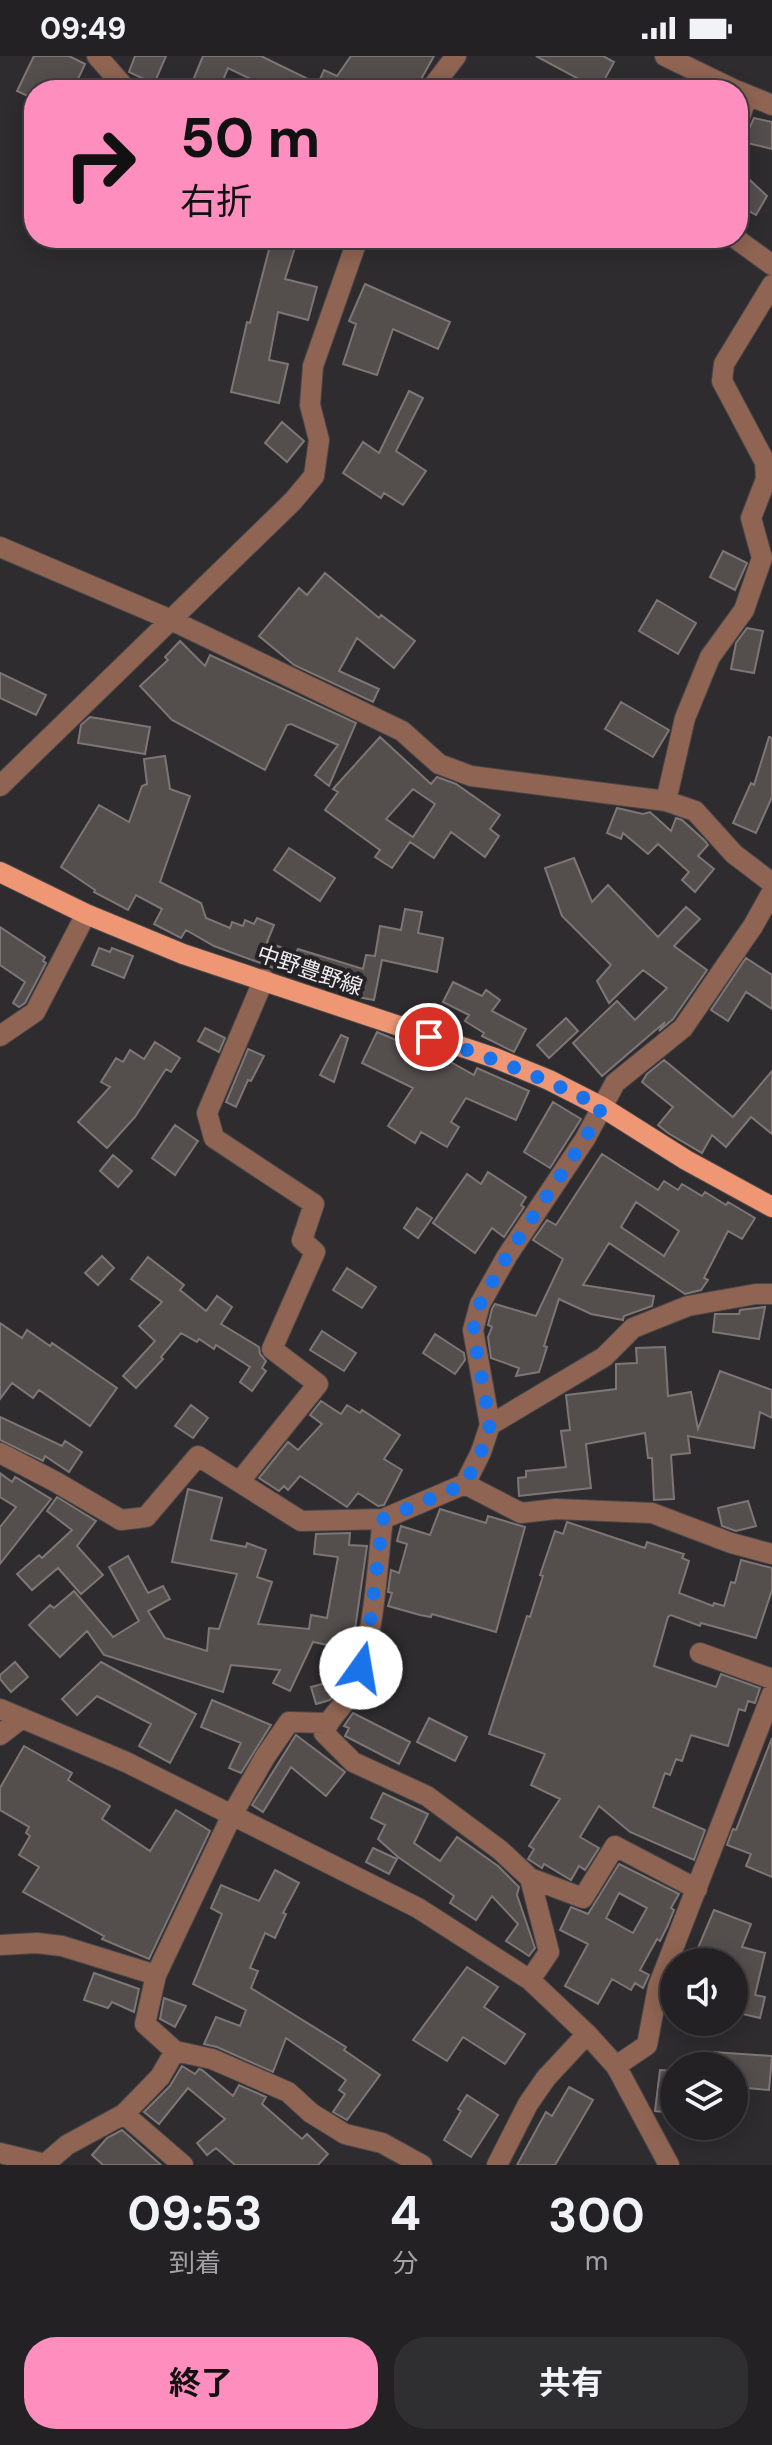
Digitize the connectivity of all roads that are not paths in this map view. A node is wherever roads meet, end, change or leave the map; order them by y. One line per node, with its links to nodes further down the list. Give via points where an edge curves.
1 (97, 56): 4 (street)
2 (456, 56): 5 (street)
3 (665, 56): 6 (street)
4 (118, 80)
5 (438, 80)
6 (715, 80)
7 (748, 95): 8 (street)
8 (772, 105)
9 (748, 247): 11 (street)
10 (354, 248): 14 (street, via 313,366 310,405 319,440 314,476)
11 (772, 265)
12 (772, 285): 16 (street, via 724,364 722,381 765,462 766,479 751,518 762,558 744,610 710,657 685,718)
13 (0, 547): 14 (street)
14 (169, 619): 15 (street); 16 (street, via 402,731 439,764 471,776)
15 (0, 786)
16 (666, 801): 18 (street, via 695,811 734,854)
17 (0, 872): 20 (main road, 中野豊野線)
18 (772, 883)
19 (772, 892): 23 (street, via 683,1028 615,1083)
20 (86, 914): 21 (main road, 中野豊野線, via 183,954); 22 (street, via 35,1012)
21 (264, 979): 23 (main road, 中野豊野線, via 495,1058); 28 (street, via 207,1113 214,1138 314,1204 302,1240 315,1252 272,1349 318,1384)
22 (0, 1036)
23 (602, 1107): 24 (main road, 中野豊野線); 26 (street, via 480,1304 473,1330)
24 (772, 1207)
25 (772, 1294): 26 (street, via 688,1306 633,1328 604,1357)
26 (490, 1425): 29 (street)
27 (0, 1453): 28 (street, via 121,1520 146,1517 198,1456)
28 (240, 1481): 30 (street, via 301,1521)
29 (465, 1484): 30 (street); 31 (street, via 521,1513 652,1513)
30 (383, 1519): 37 (street, via 367,1647 354,1690)
31 (772, 1554)
32 (700, 1653): 33 (street)
33 (772, 1679)
34 (772, 1694): 39 (street)
35 (0, 1709): 36 (street)
36 (22, 1718): 38 (street); 40 (street)
37 (327, 1723): 40 (street, via 289,1722); 41 (street, via 324,1733 353,1762 427,1796)
38 (0, 1735)
39 (764, 1745): 42 (street)
40 (232, 1815): 44 (street); 45 (street, via 418,1908)
41 (530, 1878): 42 (street, via 583,1898 615,1846); 45 (street, via 549,1952)
42 (697, 1889): 48 (street, via 658,1987 647,2045)
43 (0, 1945): 44 (street, via 62,1946)
44 (156, 1975): 47 (street, via 145,2024)
45 (530, 1980): 46 (street)
46 (587, 2034): 48 (street); 53 (street, via 528,2104)
47 (175, 2051): 49 (street, via 160,2077); 52 (street, via 212,2059 288,2092 345,2134 382,2143)
48 (616, 2066): 54 (street)
49 (124, 2114): 50 (street, via 67,2145 45,2164); 51 (street)
50 (0, 2153)
51 (183, 2165)
52 (422, 2165)
53 (497, 2165)
54 (669, 2165)

